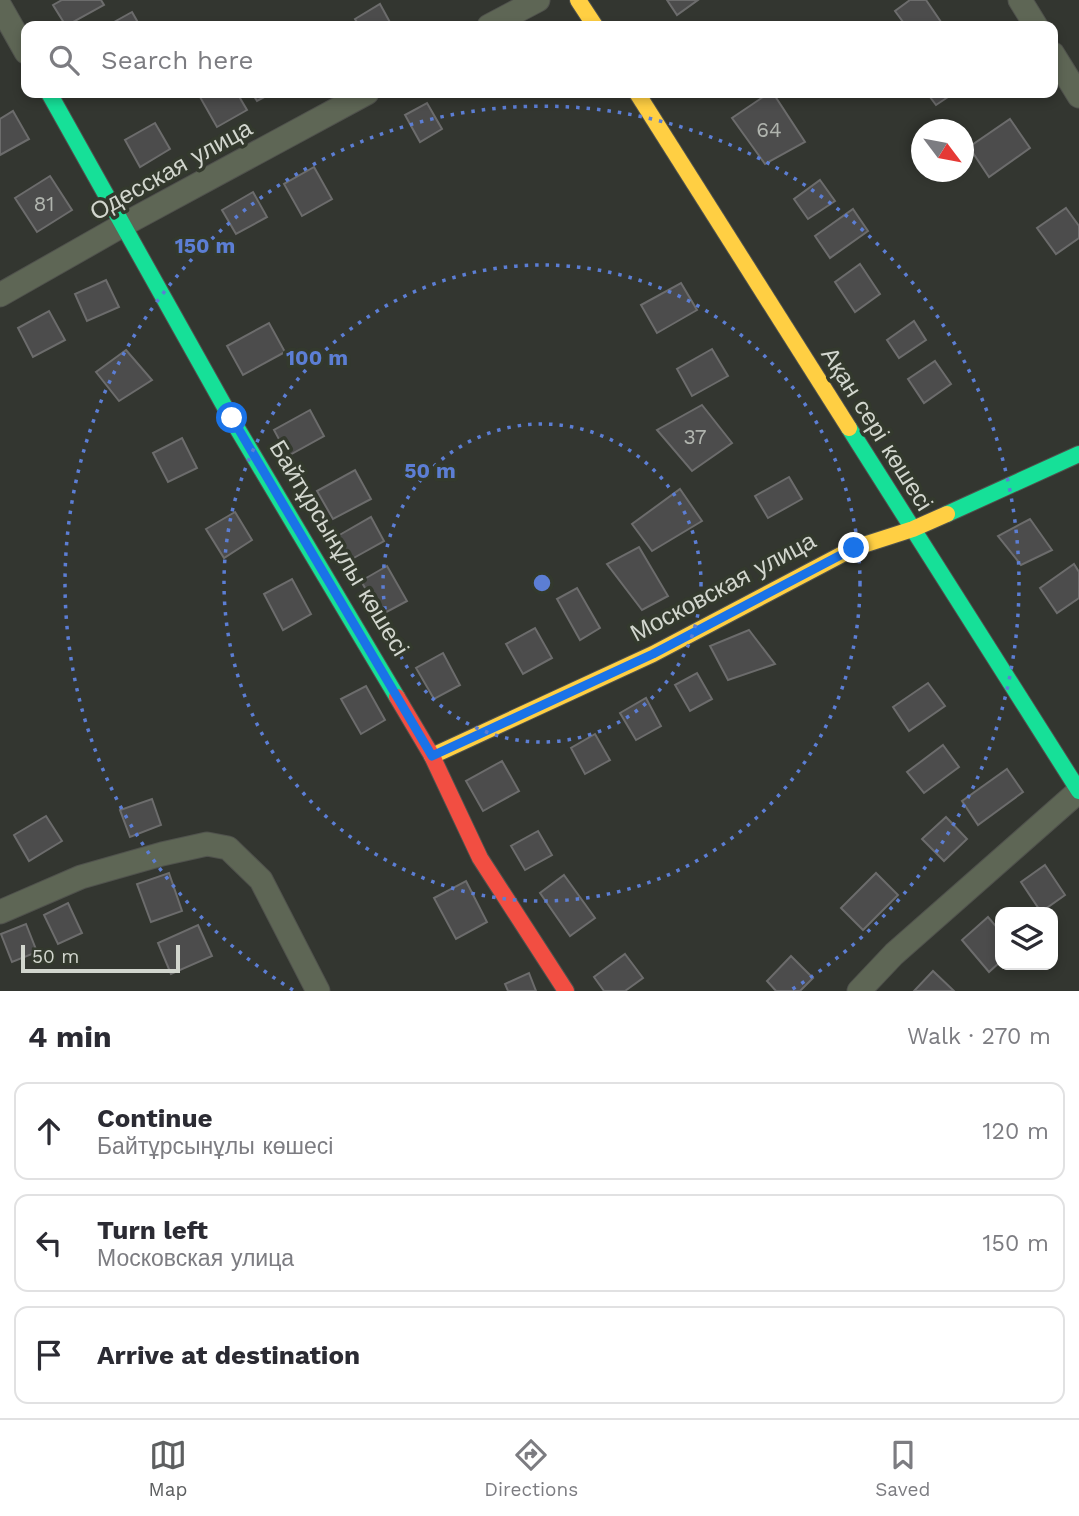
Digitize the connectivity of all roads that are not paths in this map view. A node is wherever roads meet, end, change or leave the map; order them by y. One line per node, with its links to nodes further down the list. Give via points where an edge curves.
1 (538, 0): 5 (street)
2 (578, 0): 6 (street)
3 (1020, 0): 7 (street)
4 (0, 6): 8 (street)
5 (498, 21)
6 (592, 21)
7 (1033, 21)
8 (21, 43)
9 (1058, 62): 10 (street)
10 (1079, 96)
11 (52, 98): 14 (street, Байтұрсынұлы көшесі)
12 (358, 98): 14 (street, Одесская улица)
13 (640, 98): 17 (street, Ақан сері көшесі)
14 (123, 226): 15 (street, Одесская улица); 18 (street, Байтұрсынұлы көшесі)
15 (0, 295)
16 (1079, 454): 17 (street, Московская улица)
17 (913, 529): 18 (street, Московская улица, via 854,548 653,654); 19 (street, Ақан сері көшесі)
18 (432, 756): 22 (street, Байтұрсынұлы көшесі, via 480,858)
19 (1079, 791): 23 (street, via 894,954)
20 (0, 912): 21 (street, via 81,877 162,854 207,844 228,848 261,880)
21 (318, 991)
22 (566, 991)
23 (859, 991)

